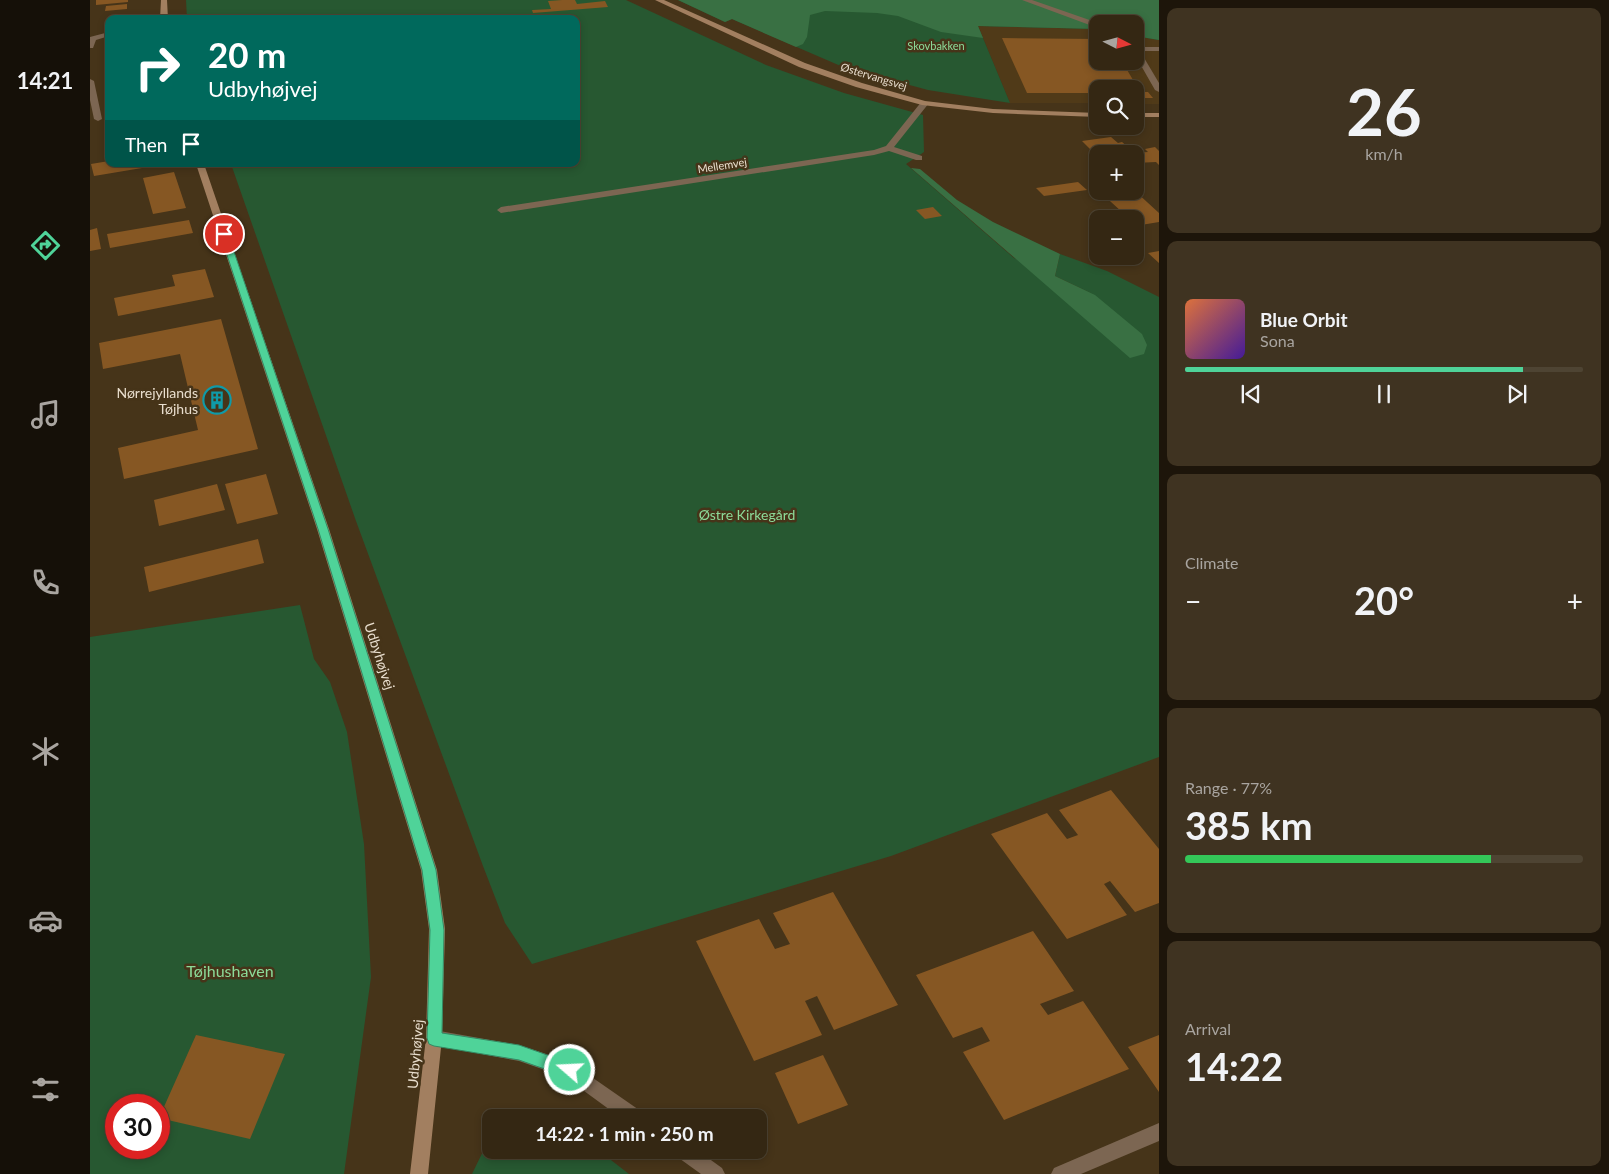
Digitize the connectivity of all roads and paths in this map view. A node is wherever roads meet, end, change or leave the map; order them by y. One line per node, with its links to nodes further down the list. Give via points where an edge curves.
1 (164, 0): 4 (street)
2 (658, 0): 13 (street, Østervangsvej, via 802,65)
3 (1025, 0): 5 (street)
4 (164, 15)
5 (1089, 22)
6 (105, 35): 7 (street, via 93,39)
7 (90, 46)
8 (1144, 49): 9 (street)
9 (1159, 49)
10 (1144, 64): 12 (street)
11 (90, 81): 17 (street)
12 (1159, 90)
13 (925, 103): 14 (street, Østervangsvej, via 993,111); 18 (street)
14 (1089, 115)
15 (1144, 115): 16 (street)
16 (1159, 115)
17 (98, 119)
18 (889, 148): 19 (street); 21 (street, Mellemvej)
19 (919, 158)
20 (201, 167): 22 (street, Udbyhøjvej, via 323,529 429,870 437,930)
21 (501, 210)
22 (434, 1038): 23 (street, via 519,1053 570,1070); 26 (street, Udbyhøjvej)
23 (624, 1109)
24 (1159, 1132): 28 (street)
25 (695, 1159): 27 (street)
26 (419, 1174)
27 (716, 1174)
28 (1060, 1174)

